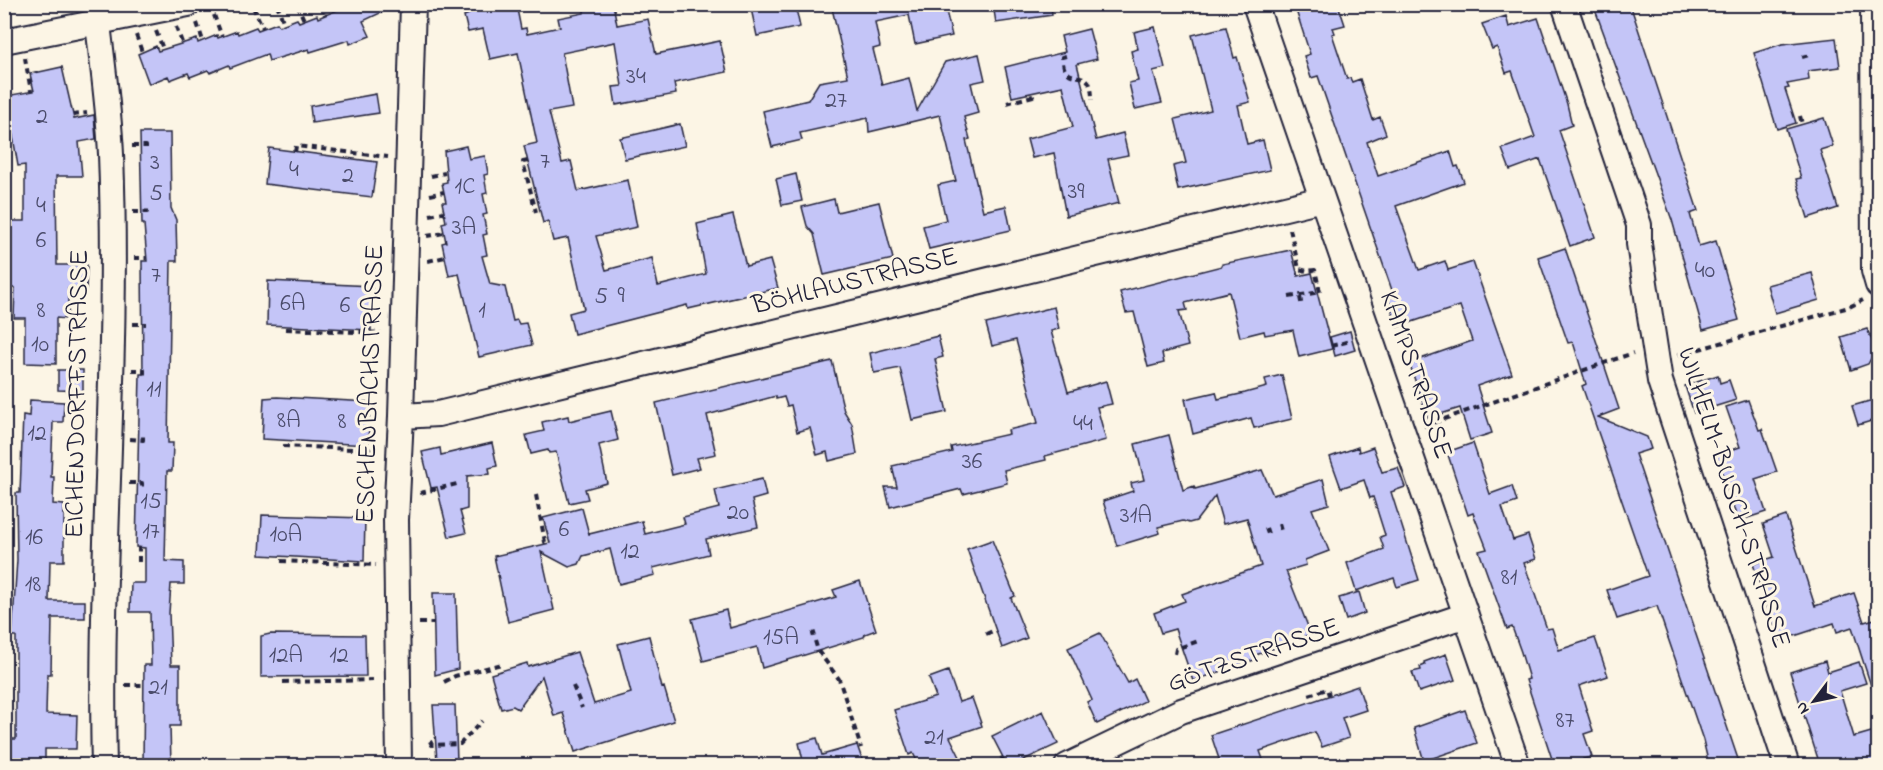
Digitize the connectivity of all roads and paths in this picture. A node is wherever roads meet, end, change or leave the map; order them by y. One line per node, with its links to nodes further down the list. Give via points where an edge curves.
1 (277, 4): 16 (path)
2 (297, 4): 14 (path)
3 (320, 4): 13 (path)
4 (343, 4): 10 (path)
5 (413, 4): 66 (street, ESCHENBACHSTRASSE)
6 (1255, 4): 47 (street, KAMPSTRASSE)
7 (1564, 4): 109 (street, WILHELM-BUSCH-STRASSE, via 1639,225 1660,381)
8 (1873, 4): 37 (street)
9 (254, 7): 18 (path)
10 (345, 11)
11 (192, 14): 15 (street); 23 (path)
12 (214, 15): 21 (path)
13 (325, 15)
14 (303, 20)
15 (98, 24): 22 (street); 104 (street, EICHENDORFFSTRASSE, via 108,112 112,207 103,605)
16 (284, 24)
17 (176, 27): 24 (path)
18 (263, 28)
19 (156, 31): 25 (path)
20 (136, 35): 26 (path)
21 (222, 37)
22 (4, 41)
23 (203, 41)
24 (183, 45)
25 (163, 49)
26 (142, 52)
27 (1809, 55): 29 (path)
28 (1066, 56): 33 (path, via 1062,57 1065,69 1084,77 1092,87)
29 (1802, 57)
30 (24, 58): 31 (path)
31 (31, 91)
32 (1032, 93): 34 (path, via 1033,96)
33 (1092, 100)
34 (1007, 103)
35 (1800, 116): 36 (path)
36 (1802, 124)
37 (1876, 126): 56 (street)
38 (141, 146): 39 (path)
39 (146, 148)
40 (295, 152): 41 (path, via 296,146 349,156)
41 (394, 158)
42 (528, 160): 48 (path, via 523,162)
43 (445, 173): 44 (path)
44 (423, 177)
45 (444, 192): 46 (path)
46 (423, 196)
47 (1322, 199): 66 (street, BÖHLAUSTRASSE, via 438,414); 82 (street, KAMPSTRASSE)
48 (536, 212)
49 (444, 213): 50 (path)
50 (422, 217)
51 (1289, 225): 58 (path, via 1299,269 1315,270 1320,292)
52 (444, 233): 53 (path)
53 (422, 237)
54 (445, 257): 55 (path)
55 (421, 262)
56 (1875, 291): 64 (path, via 1849,307)
57 (1289, 297): 58 (path)
58 (1300, 297): 59 (path)
59 (1302, 307)
60 (286, 329): 61 (path)
61 (390, 333)
62 (1353, 340): 63 (path)
63 (1331, 346)
64 (1676, 354)
65 (1624, 357): 67 (path)
66 (402, 416): 105 (street, ESCHENBACHSTRASSE, via 396,520)
67 (1418, 428)
68 (283, 446): 69 (path)
69 (388, 450)
70 (457, 484): 71 (path)
71 (416, 494)
72 (536, 495): 77 (path, via 545,542)
73 (1279, 524): 75 (path)
74 (1266, 528): 76 (path)
75 (1282, 534)
76 (1269, 537)
77 (549, 540)
78 (139, 548): 80 (path)
79 (281, 561): 81 (path)
80 (139, 562)
81 (384, 565)
82 (1466, 615): 107 (street, GÖTZSTRASSE, via 1181,711); 108 (street, KAMPSTRASSE)
83 (416, 623): 84 (path)
84 (434, 623)
85 (995, 630): 87 (path)
86 (816, 633): 102 (path, via 813,634 818,651 839,679)
87 (986, 634)
88 (1198, 642): 89 (path, via 1176,649)
89 (1175, 654)
90 (502, 664): 93 (path)
91 (386, 680): 92 (path)
92 (283, 682)
93 (444, 682)
94 (116, 685): 95 (path)
95 (144, 685)
96 (573, 686): 99 (path)
97 (1309, 695): 98 (path, via 1327,689)
98 (1329, 695)
99 (582, 708)
100 (482, 721): 101 (path, via 460,744 432,745)
101 (430, 741)
102 (861, 748)
103 (1003, 758): 106 (path)
104 (104, 765)
105 (399, 765)
106 (990, 765)
107 (1067, 765)
108 (1518, 765)
109 (1788, 765)

